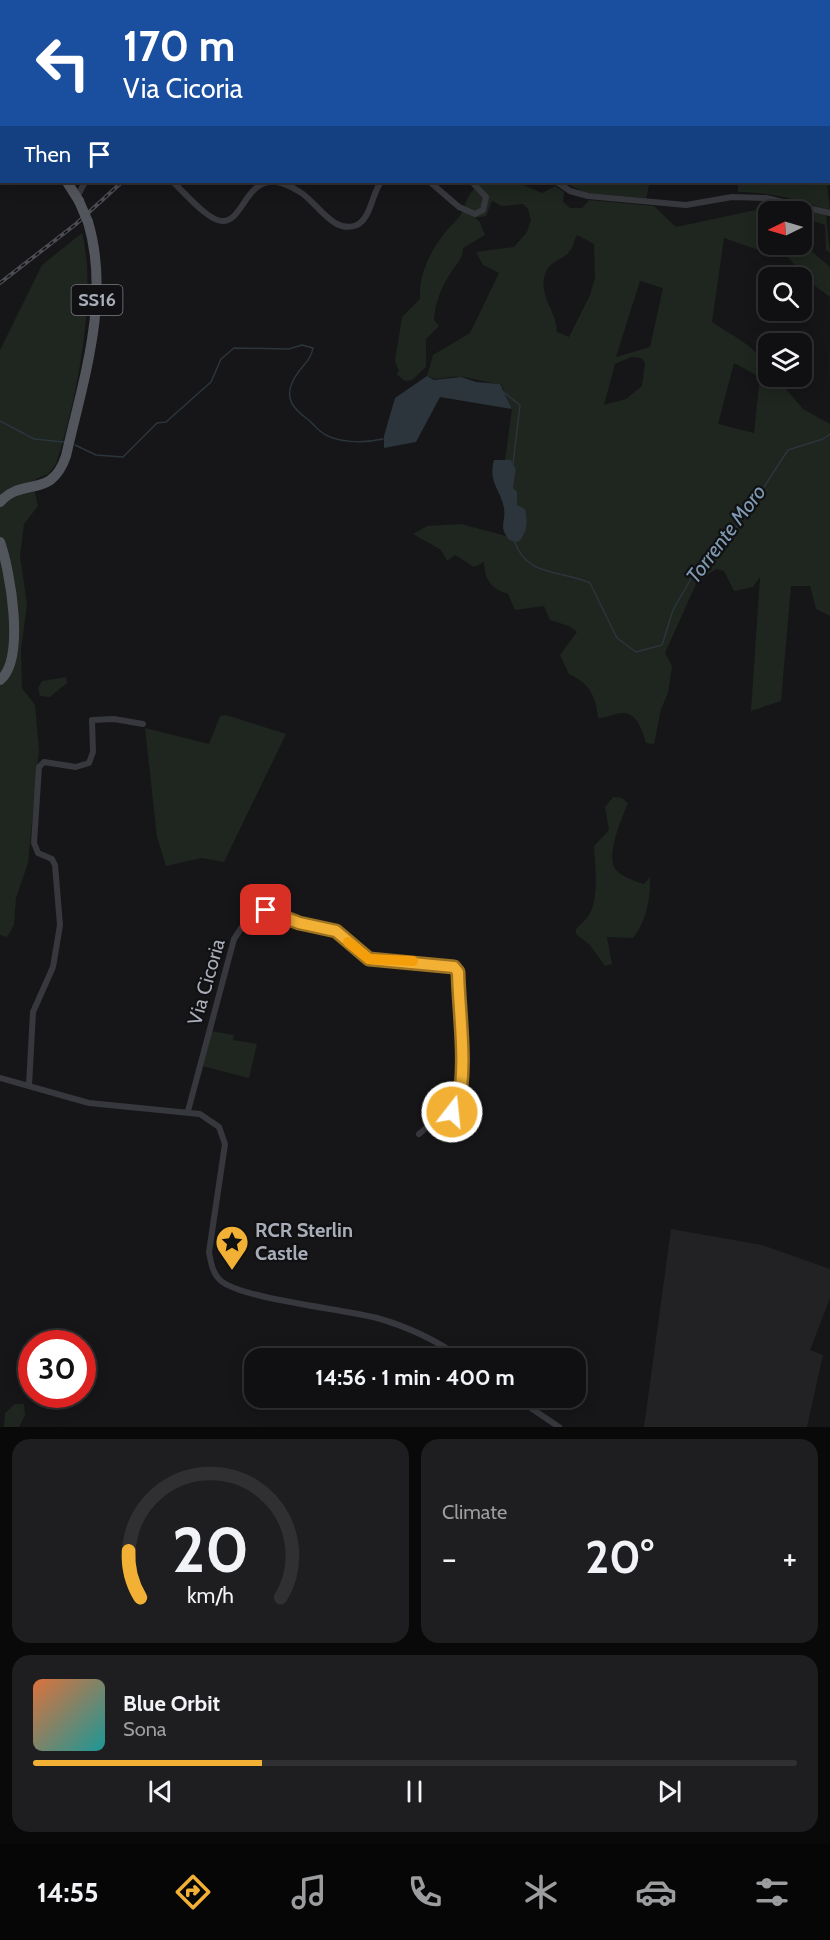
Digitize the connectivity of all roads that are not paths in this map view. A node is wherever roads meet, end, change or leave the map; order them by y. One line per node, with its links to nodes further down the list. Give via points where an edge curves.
1 (68, 183): 10 (main road, SS16)
2 (85, 183): 10 (street)
3 (173, 183): 5 (street, via 211,218 223,221 239,211 251,190 260,184)
4 (275, 183): 6 (street, via 301,192 331,220 344,226 357,225 366,218)
5 (275, 183)
6 (380, 183)
7 (431, 183): 8 (street, via 459,207 475,214 483,210 486,197)
8 (473, 183)
9 (558, 183): 11 (street, via 588,196 687,205 732,197 766,198)
10 (78, 200): 12 (main road, SS16, bridge, via 96,252 98,293 66,456 54,479 8,495)
11 (830, 213)
12 (0, 502)
13 (0, 542): 14 (main road, via 8,564 14,641 9,670)
14 (0, 680)
15 (143, 724): 17 (street, via 92,720 93,752 89,763 76,767 44,762 39,767 34,843 39,853 52,859 55,866 60,926 53,968 33,1012)
16 (0, 1078): 17 (street)
17 (29, 1086): 18 (street, via 89,1102)
18 (188, 1111): 19 (street, Via Cicoria, via 234,939 250,915 259,909 336,931 369,959 454,967 458,972 461,1063 457,1110 440,1116); 20 (street, via 212,1120 225,1144 209,1252 219,1280 255,1293 415,1330)
19 (419, 1134)
20 (445, 1348)
21 (531, 1408): 22 (street)
22 (559, 1427)

